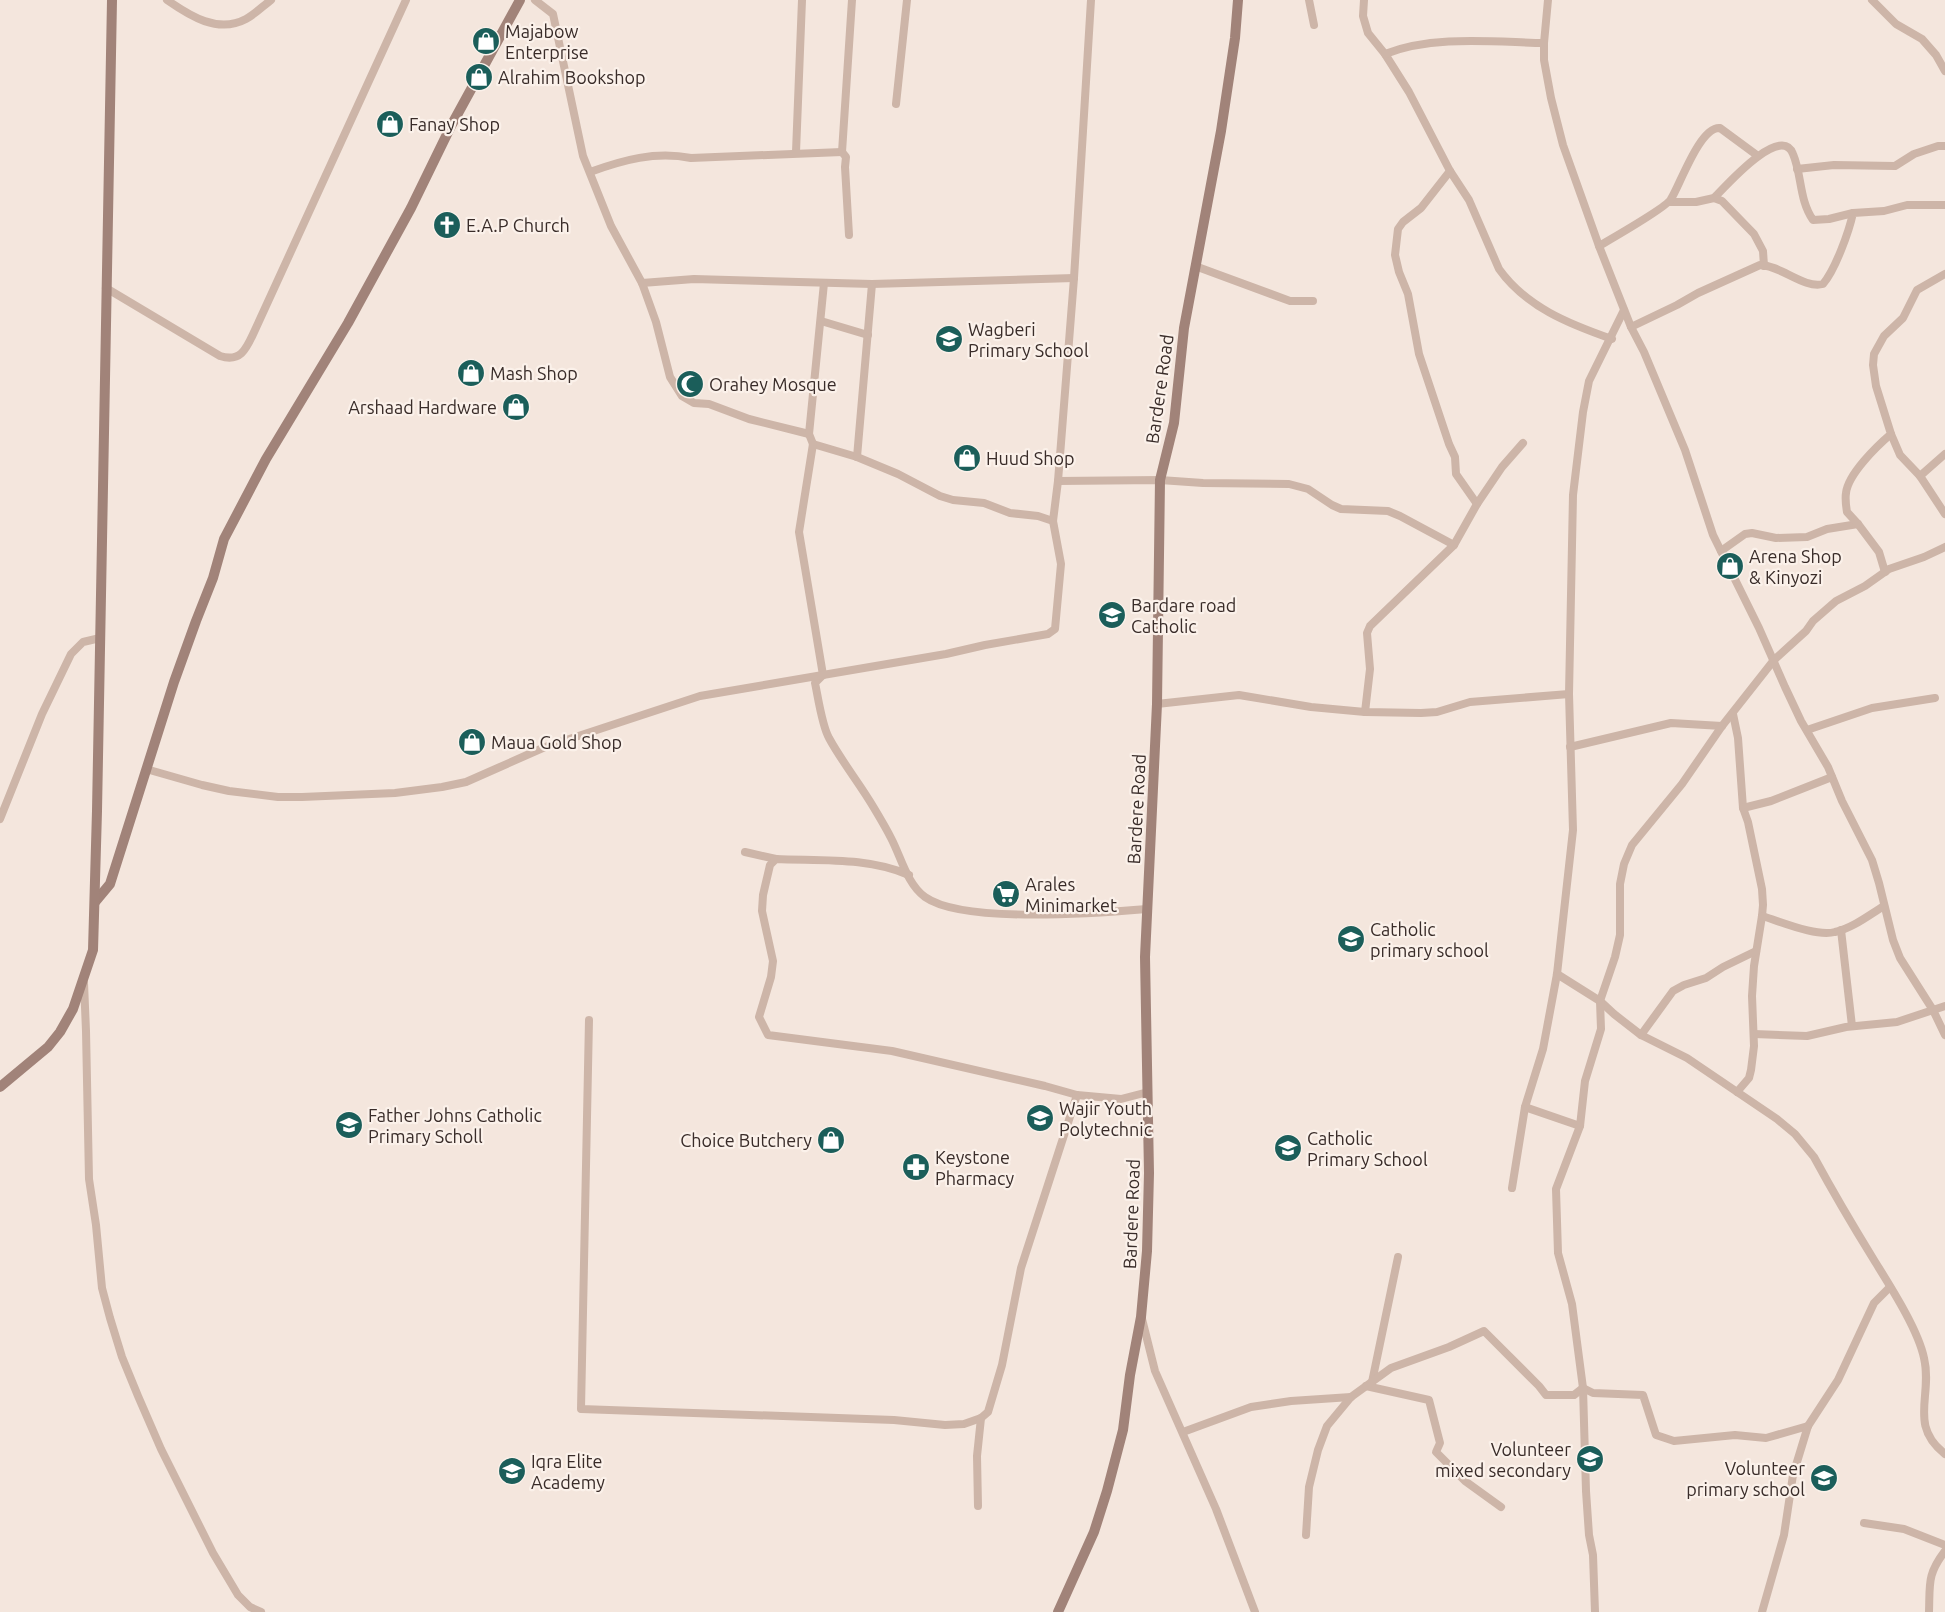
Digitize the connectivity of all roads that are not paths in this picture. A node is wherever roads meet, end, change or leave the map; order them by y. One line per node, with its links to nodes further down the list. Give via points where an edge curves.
1 (112, 0): 41 (street)
2 (167, 0): 3 (street, via 183,11 218,25 236,24 247,19)
3 (271, 0)
4 (406, 0): 41 (street, via 244,351 238,356 220,356)
5 (520, 0): 76 (street, via 348,323 266,460 224,539)
6 (535, 0): 27 (street, via 553,14 579,139)
7 (802, 0): 22 (street)
8 (852, 0): 23 (street)
9 (907, 0): 20 (street)
10 (1091, 0): 37 (street)
11 (1238, 0): 34 (street, Bardere Road, via 1221,131)
12 (1309, 0): 16 (street)
13 (1364, 0): 18 (street, via 1368,33)
14 (1548, 0): 17 (street)
15 (1872, 0): 19 (street, via 1896,24 1922,39)
16 (1314, 25)
17 (1544, 43): 18 (street, via 1442,42 1407,46); 33 (street, via 1547,78 1557,121)
18 (1385, 54): 26 (street)
19 (1945, 71)
20 (896, 104)
21 (1945, 146): 25 (street, via 1914,154 1895,166 1834,165)
22 (796, 152): 23 (street); 27 (street, via 691,158 642,156)
23 (842, 152): 32 (street, via 846,157)
24 (1758, 156): 25 (street, via 1774,146 1787,146 1793,153); 28 (street); 29 (street, via 1720,128 1714,129 1690,160)
25 (1797, 169): 31 (street, via 1800,189 1813,220 1828,220)
26 (1450, 171): 47 (street, via 1469,200 1499,270 1512,286 1535,305 1576,326); 57 (street, via 1421,208 1398,229 1395,255 1408,294 1419,354 1455,457 1456,474)
27 (590, 172): 38 (street, via 611,226)
28 (1714, 198): 29 (street); 35 (street, via 1722,201 1754,234 1763,251)
29 (1670, 202): 33 (street)
30 (1945, 205): 31 (street, via 1907,205 1884,211)
31 (1853, 213): 35 (street, via 1823,284 1812,284 1769,265)
32 (849, 235)
33 (1599, 246): 43 (street)
34 (1195, 266): 42 (street, via 1290,301); 55 (street, Bardere Road, via 1184,328 1174,423)
35 (1764, 266): 45 (street, via 1756,266)
36 (1945, 274): 49 (street, via 1917,290 1903,318 1884,336 1874,354 1876,386)
37 (1074, 278): 40 (street); 56 (street)
38 (642, 282): 39 (street, via 694,279); 48 (street, via 670,377 682,396 694,403 709,404 750,419)
39 (824, 283): 40 (street); 44 (street)
40 (872, 284): 46 (street)
41 (106, 288): 65 (street)
42 (1313, 301)
43 (1624, 310): 45 (street); 47 (street)
44 (821, 321): 46 (street); 48 (street)
45 (1631, 327): 63 (street, via 1682,441)
46 (868, 335): 53 (street)
47 (1612, 339): 68 (street, via 1587,391 1573,495)
48 (809, 434): 51 (street)
49 (1891, 434): 54 (street, via 1900,455); 60 (street, via 1872,452 1847,487 1847,512)
50 (1523, 443): 57 (street)
51 (813, 444): 53 (street); 67 (street, via 799,532)
52 (1945, 454): 54 (street)
53 (857, 457): 59 (street, via 940,496 984,503 1010,513)
54 (1920, 476): 58 (street)
55 (1160, 480): 56 (street); 61 (street, via 1300,486 1341,509 1388,511); 70 (street, Bardere Road)
56 (1058, 481): 59 (street)
57 (1477, 504): 61 (street)
58 (1945, 514)
59 (1053, 521): 67 (street, via 1061,564 1055,628 1048,634)
60 (1858, 524): 63 (street, via 1828,529 1807,537 1744,534); 64 (street, via 1879,552)
61 (1454, 545): 71 (street, via 1370,626 1367,634 1370,669)
62 (1945, 547): 64 (street)
63 (1720, 551): 66 (street)
64 (1885, 572): 66 (street, via 1824,610 1806,632)
65 (100, 638): 79 (street, via 83,642 71,654 42,714); 83 (street)
66 (1774, 660): 72 (street); 74 (street)
67 (823, 674): 76 (street, via 700,696 545,747 466,782 442,788 278,797 229,791); 82 (street, via 815,683 828,737 891,838)
68 (1569, 694): 71 (street, via 1470,702 1437,712); 75 (street)
69 (1935, 698): 74 (street, via 1872,708)
70 (1157, 704): 71 (street, via 1239,695); 85 (street, Bardere Road)
71 (1365, 712)
72 (1733, 714): 73 (street); 78 (street)
73 (1722, 726): 75 (street, via 1671,723); 91 (street, via 1687,777 1632,845 1620,884 1620,936)
74 (1807, 730): 77 (street)
75 (1570, 747): 89 (street, via 1573,830)
76 (146, 769): 83 (street, via 110,884)
77 (1832, 777): 78 (street, via 1771,801); 84 (street, via 1872,860)
78 (1743, 808): 86 (street, via 1762,889)
79 (0, 819)
80 (745, 852): 81 (street)
81 (776, 859): 82 (street, via 852,862 893,868); 102 (street, via 770,865 762,911 773,961 759,1017 768,1035 892,1051)
82 (908, 875): 85 (street, via 926,897 942,905 991,913 1085,914)
83 (95, 902): 90 (street, via 93,950)
84 (1884, 906): 87 (street); 93 (street, via 1900,958)
85 (1147, 909): 100 (street, Bardere Road, via 1145,1014)
86 (1762, 916): 87 (street, via 1818,932); 88 (street)
87 (1841, 930): 95 (street)
88 (1756, 951): 96 (street, via 1752,996); 97 (street, via 1706,978 1673,991)
89 (1557, 974): 91 (street); 103 (street, via 1543,1049)
90 (83, 981): 99 (street, via 73,1009 48,1047); 122 (street, via 89,1179 102,1288 110,1318 122,1357 161,1449 213,1553 238,1595 250,1607)
91 (1600, 1000): 97 (street); 104 (street, via 1601,1029 1584,1082)
92 (1945, 1006): 93 (street)
93 (1933, 1010): 95 (street, via 1898,1022); 98 (street)
94 (588, 1020): 112 (street, via 581,1409 894,1420 945,1425 964,1424)
95 (1852, 1026): 96 (street, via 1807,1036)
96 (1754, 1034): 101 (street, via 1752,1070)
97 (1641, 1035): 101 (street, via 1688,1058)
98 (1945, 1035)
99 (0, 1087)
100 (1148, 1092): 102 (street, via 1121,1099); 108 (street, Bardere Road, via 1147,1251)
101 (1737, 1092): 107 (street, via 1795,1134 1814,1157)
102 (1077, 1095): 112 (street, via 1021,1268 991,1403)
103 (1526, 1108): 104 (street); 105 (street)
104 (1580, 1126): 110 (street, via 1556,1189 1556,1218 1558,1253 1572,1304)
105 (1512, 1188)
106 (1398, 1257): 109 (street)
107 (1890, 1287): 113 (street, via 1874,1303 1838,1380); 115 (street, via 1924,1358 1923,1422 1934,1445)
108 (1142, 1317): 114 (street, via 1155,1371); 123 (street, Bardere Road, via 1123,1430 1107,1491 1094,1532)
109 (1369, 1384): 110 (street, via 1391,1368 1484,1331 1546,1395 1574,1394); 111 (street); 117 (street, via 1429,1400 1440,1443 1436,1452 1466,1481)
110 (1583, 1388): 113 (street, via 1593,1393 1643,1395 1656,1435 1674,1441 1735,1435 1766,1438); 125 (street, via 1586,1491)
111 (1351, 1397): 114 (street, via 1252,1407); 119 (street, via 1326,1426 1318,1450 1309,1487)
112 (981, 1418): 116 (street)
113 (1808, 1426): 126 (street, via 1793,1474 1784,1535)
114 (1184, 1432): 124 (street)
115 (1945, 1454)
116 (978, 1506)
117 (1501, 1507)
118 (1864, 1523): 120 (street, via 1904,1529)
119 (1306, 1535)
120 (1945, 1545)
121 (1945, 1551): 127 (street, via 1929,1580)
122 (261, 1612)
123 (1058, 1612)
124 (1255, 1612)
125 (1595, 1612)
126 (1762, 1612)
127 (1929, 1612)

